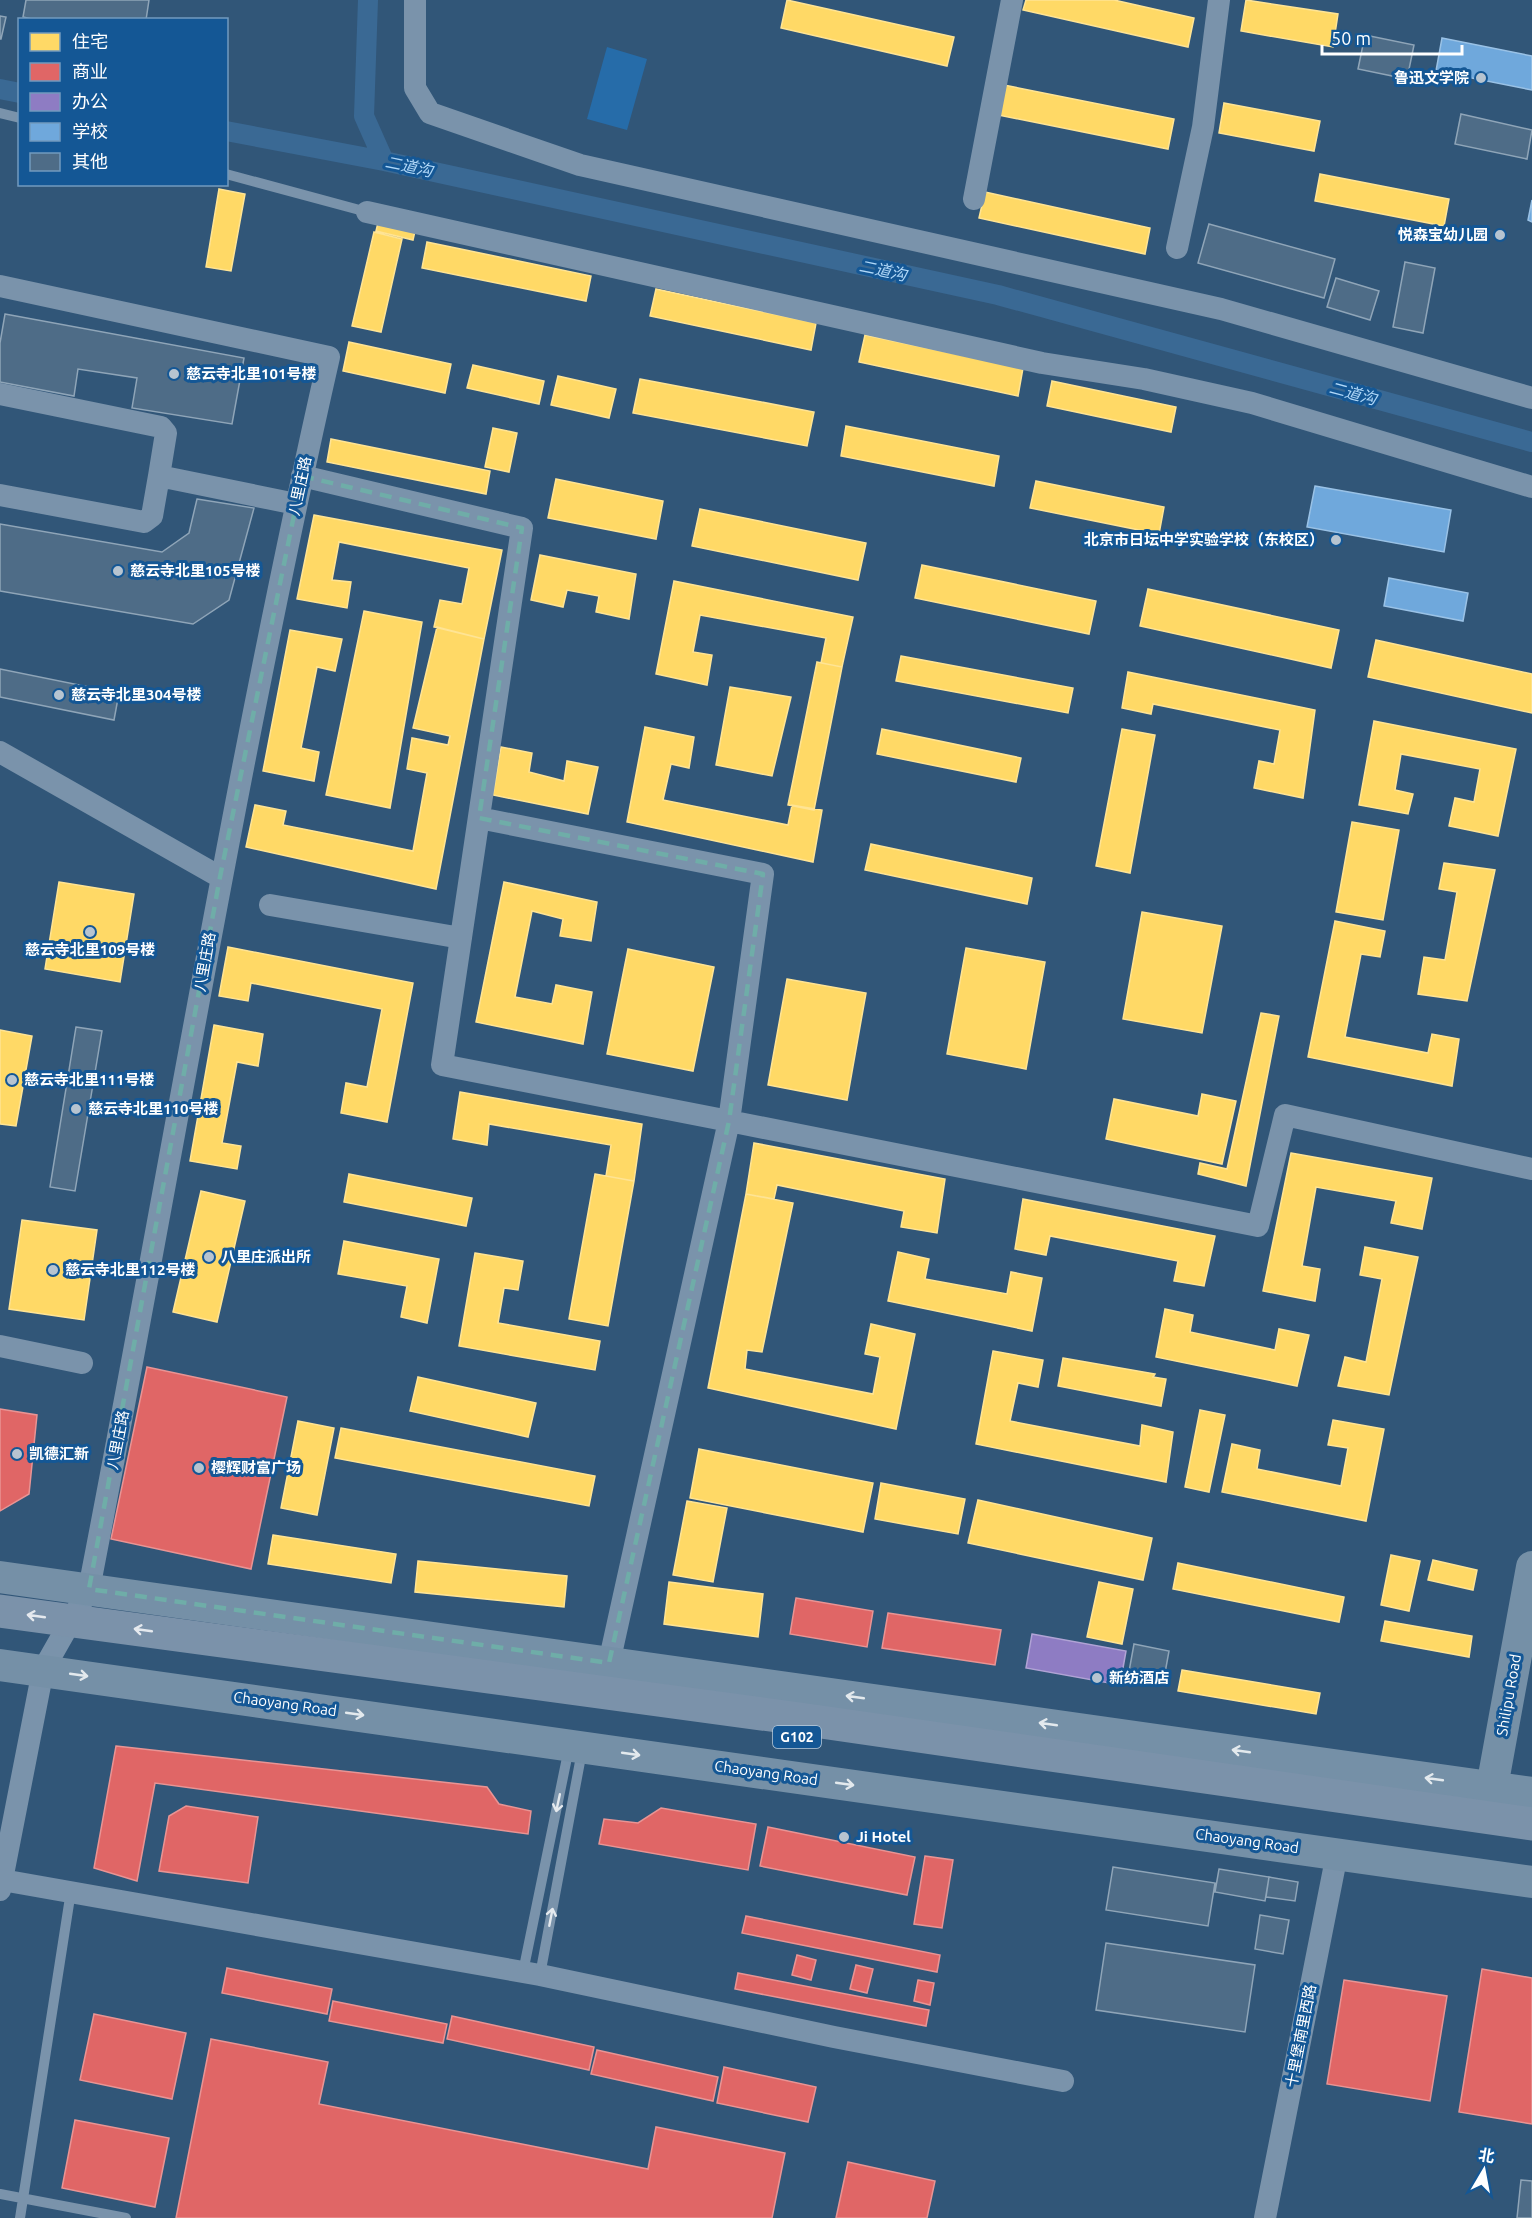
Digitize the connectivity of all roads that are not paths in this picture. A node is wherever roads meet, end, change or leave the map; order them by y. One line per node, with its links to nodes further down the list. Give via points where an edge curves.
1 (415, 0): 12 (street, via 415,88 430,113 580,165 1221,309)
2 (1012, 0): 7 (street)
3 (1219, 0): 9 (street, via 1203,127)
4 (0, 113): 5 (lane)
5 (18, 118)
6 (228, 175): 8 (lane)
7 (974, 199)
8 (367, 212): 15 (street, via 1042,363 1144,379 1252,403)
9 (1177, 248)
10 (0, 286): 14 (street, 八里庄路, via 329,357)
11 (0, 394): 13 (street, via 161,427 166,433)
12 (1532, 398)
13 (159, 476): 16 (street, via 152,516 144,522); 17 (street)
14 (302, 476): 17 (street, 八里庄路); 19 (street, via 522,528)
15 (1532, 487)
16 (0, 495)
17 (296, 504): 20 (street, 八里庄路)
18 (0, 752): 20 (street)
19 (479, 818): 22 (street); 23 (street, via 763,874)
20 (220, 877): 29 (street, 八里庄路)
21 (270, 906): 22 (street)
22 (461, 938): 23 (street, via 442,1065)
23 (729, 1121): 24 (street, via 1258,1226 1285,1115); 33 (street)
24 (1532, 1169)
25 (0, 1346): 26 (street)
26 (82, 1363)
27 (1532, 1567): 37 (street, Shilipu Road)
28 (0, 1577): 29 (street)
29 (89, 1589): 31 (street, 八里庄路); 33 (street)
30 (0, 1611): 31 (highway, G102, one-way to 30)
31 (65, 1631): 32 (highway, G102); 35 (street, 八里庄路); 39 (highway, G102, one-way to 31, via 825,1723); 40 (highway, G102)
32 (0, 1633)
33 (609, 1663): 37 (street, one-way to 33)
34 (0, 1665): 35 (street, Chaoyang Road)
35 (43, 1670): 36 (street, Chaoyang Road, one-way to 36); 43 (street, 八里庄路)
36 (576, 1746): 41 (street, Chaoyang Road, one-way to 41); 45 (lane, one-way to 45); 45 (lane, one-way to 36)
37 (1492, 1787): 38 (street)
38 (1532, 1793)
39 (1532, 1824)
40 (1532, 1845)
41 (1337, 1854): 42 (street, Chaoyang Road); 51 (street, 十里堡南里西路)
42 (1532, 1882)
43 (1, 1885): 44 (street)
44 (71, 1891): 45 (street); 48 (lane)
45 (531, 1973): 46 (street)
46 (1063, 2081)
47 (0, 2194): 48 (lane)
48 (24, 2198): 49 (lane); 50 (lane)
49 (20, 2218)
50 (126, 2218)
51 (1265, 2218)

